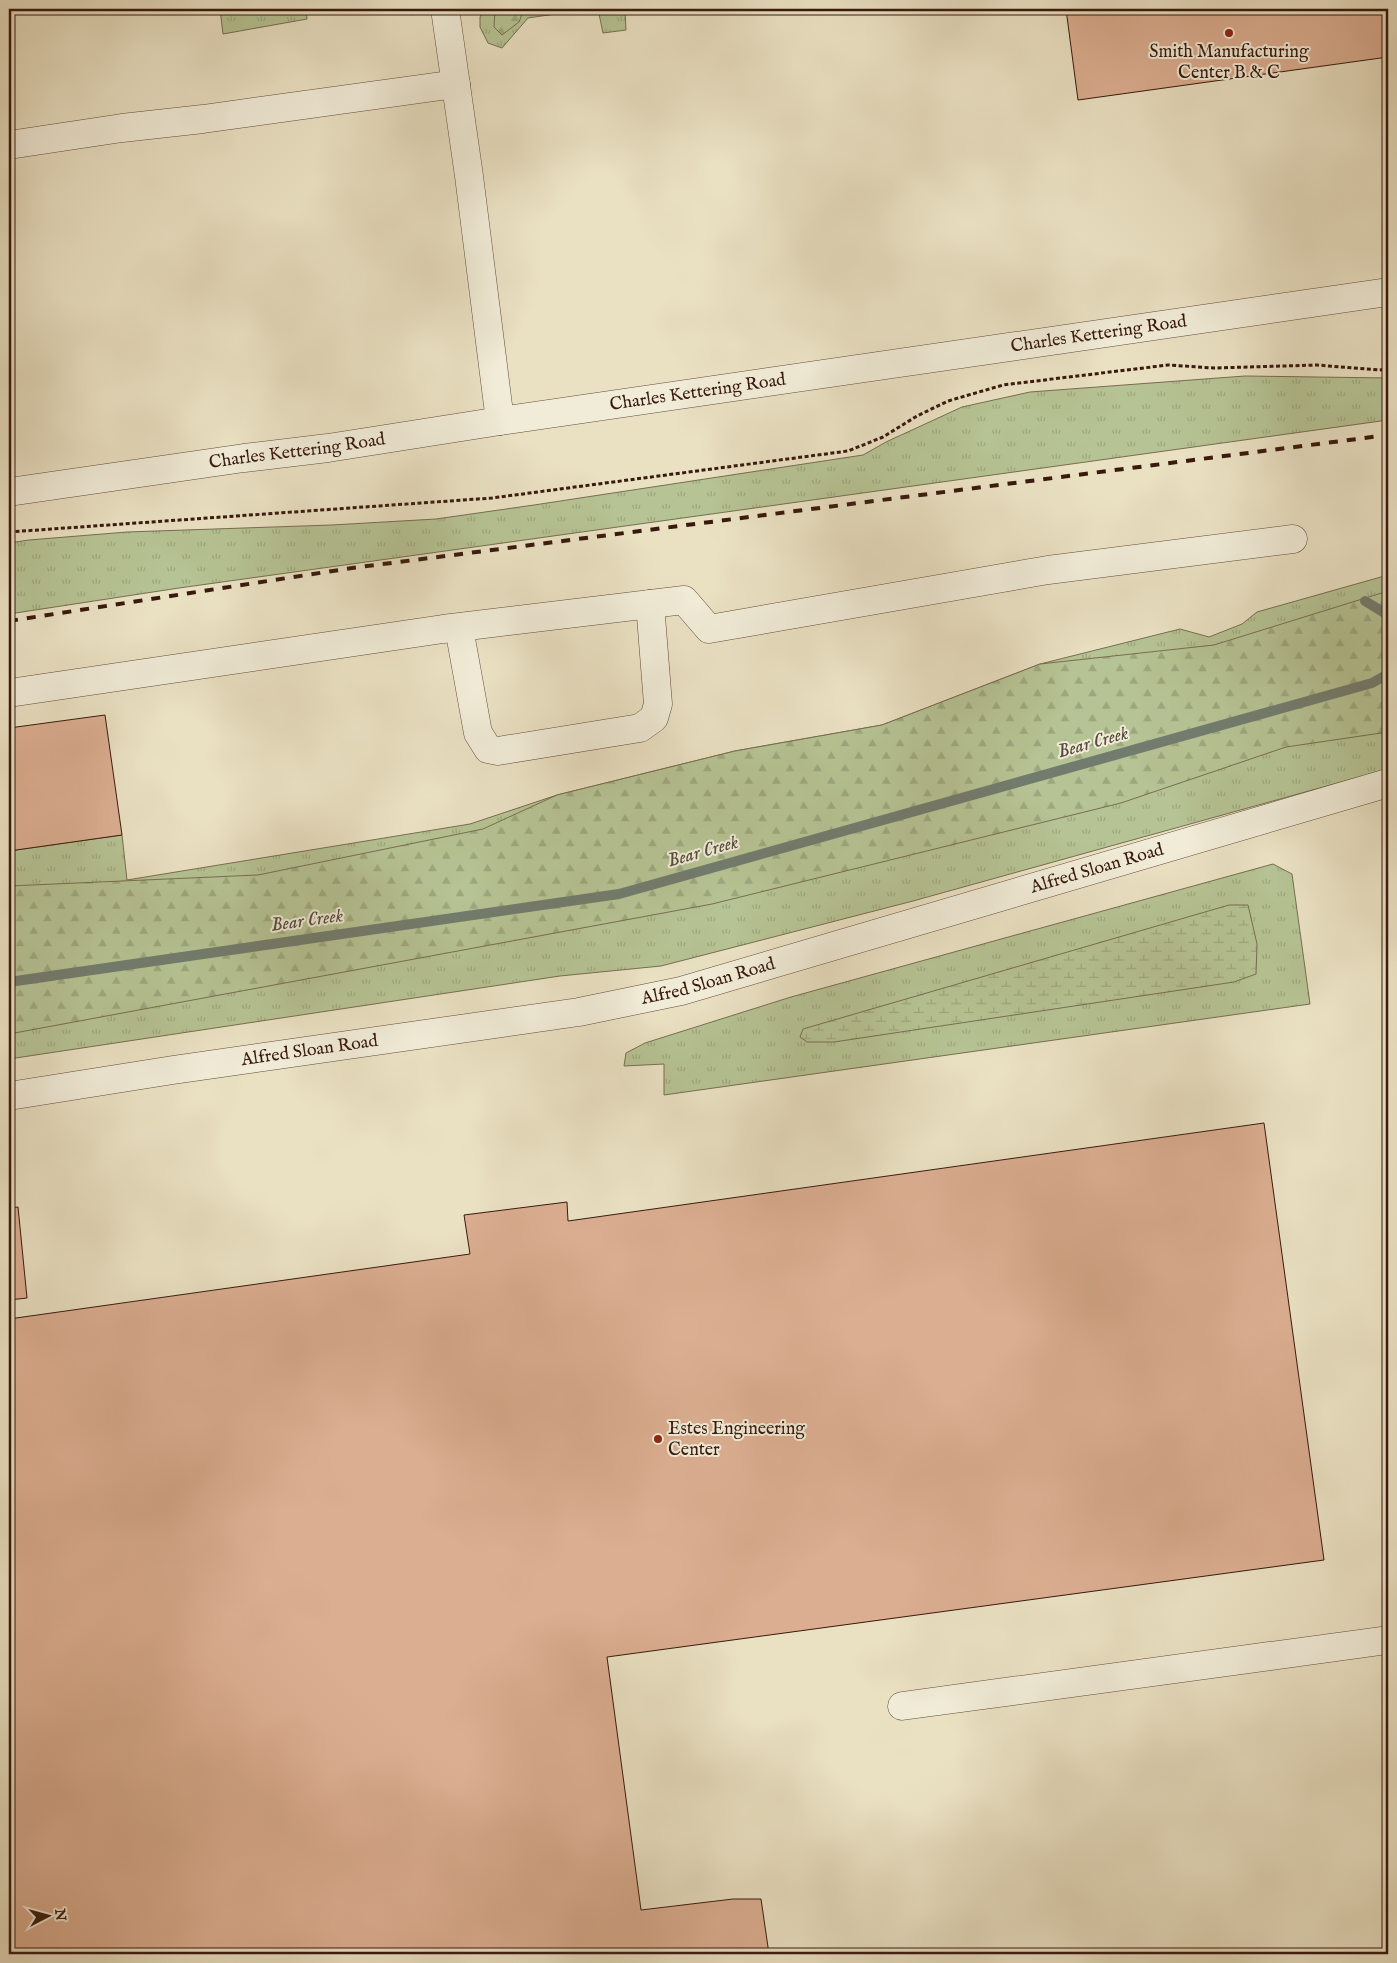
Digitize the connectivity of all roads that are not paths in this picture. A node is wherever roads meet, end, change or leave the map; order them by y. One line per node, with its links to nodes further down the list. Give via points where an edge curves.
1 (445, 9): 2 (lane)
2 (456, 84): 3 (lane); 5 (lane)
3 (9, 145)
4 (1388, 292): 5 (lane, Charles Kettering Road)
5 (500, 421): 6 (lane, Charles Kettering Road)
6 (9, 492)
7 (1293, 539): 8 (lane, via 1048,570 709,629 684,600)
8 (650, 604): 9 (lane); 9 (lane, via 658,704 654,718 640,728 498,751 488,749 478,733)
9 (459, 628): 10 (lane)
10 (9, 693)
11 (1388, 784): 12 (lane, Alfred Sloan Road, via 681,991 578,1012)
12 (9, 1096)
13 (1388, 1640): 14 (lane)
14 (902, 1706)

